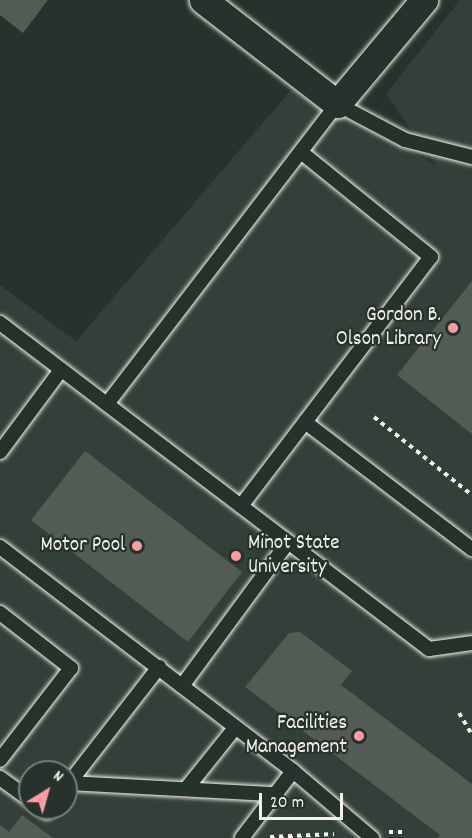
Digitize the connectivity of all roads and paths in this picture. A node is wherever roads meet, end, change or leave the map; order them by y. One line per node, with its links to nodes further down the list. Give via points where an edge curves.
1 (203, 0): 3 (street)
2 (424, 0): 3 (street)
3 (338, 104): 4 (lane); 5 (lane, via 405,140)
4 (301, 152): 8 (lane); 10 (lane, via 431,257)
5 (472, 157)
6 (0, 323): 7 (lane)
7 (61, 370): 8 (lane); 11 (lane)
8 (107, 404): 13 (lane)
9 (374, 417): 12 (path)
10 (305, 422): 13 (lane); 16 (lane)
11 (0, 452)
12 (472, 495)
13 (241, 506): 14 (lane)
14 (288, 542): 18 (lane, via 429,649); 20 (lane)
15 (0, 547): 19 (lane)
16 (472, 549)
17 (0, 614): 24 (lane, via 71,668)
18 (472, 643)
19 (159, 667): 20 (lane); 26 (lane)
20 (182, 686): 22 (lane)
21 (459, 713): 23 (path)
22 (235, 728): 25 (lane); 29 (lane)
23 (472, 735)
24 (0, 760)
25 (293, 771): 31 (lane); 33 (lane)
26 (78, 772)
27 (0, 778): 30 (lane)
28 (78, 785): 29 (lane)
29 (186, 789): 31 (lane)
30 (18, 791)
31 (275, 794): 34 (lane)
32 (406, 832): 33 (path)
33 (369, 836): 34 (path)
34 (242, 838)

